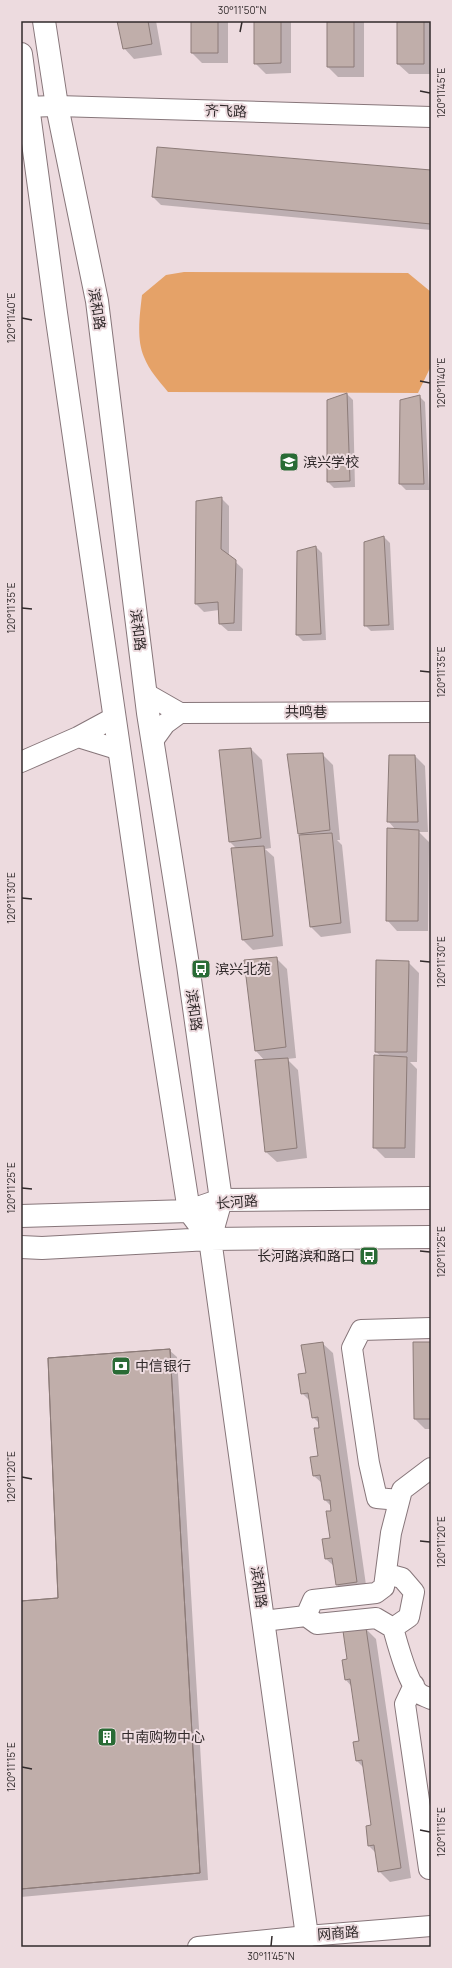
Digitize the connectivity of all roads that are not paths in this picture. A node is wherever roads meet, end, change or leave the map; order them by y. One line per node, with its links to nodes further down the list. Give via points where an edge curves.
1 (44, 21): 4 (main road, 滨和路)
2 (21, 54): 3 (main road, 滨和路)
3 (25, 106): 4 (street, 齐飞路); 9 (main road, 滨和路)
4 (57, 106): 5 (street, 齐飞路); 6 (main road, 滨和路, via 97,301)
5 (431, 117)
6 (145, 693): 8 (street, 共鸣巷); 11 (main road, 滨和路)
7 (431, 712): 8 (street, 共鸣巷)
8 (180, 713): 11 (street, via 162,727)
9 (115, 717): 10 (street); 12 (main road, 滨和路)
10 (78, 737): 12 (street); 13 (street)
11 (152, 742): 15 (main road, 滨和路, via 188,966)
12 (120, 750): 16 (main road, 滨和路)
13 (21, 762)
14 (431, 1198): 15 (main road, 长河路)
15 (221, 1200): 16 (main road, 长河路); 19 (main road, 滨和路)
16 (189, 1211): 17 (main road, 长河路); 19 (main road, 滨和路)
17 (21, 1216)
18 (431, 1237): 19 (main road)
19 (210, 1239): 20 (main road); 26 (main road, 滨和路)
20 (21, 1247)
21 (431, 1328): 23 (street, via 361,1330 352,1348 369,1463 377,1498)
22 (431, 1468): 23 (street, via 402,1490)
23 (399, 1500): 24 (street, via 391,1533)
24 (387, 1574): 25 (street, via 384,1587 376,1593 313,1600); 27 (street, via 402,1578 414,1592 409,1617)
25 (306, 1616): 26 (street); 27 (street, via 317,1624 376,1618)
26 (263, 1621): 32 (main road, 滨和路)
27 (393, 1628): 28 (street, via 402,1663)
28 (414, 1685): 29 (street, via 419,1694); 30 (street, via 405,1704)
29 (431, 1699)
30 (429, 1869)
31 (431, 1926): 32 (street, 网商路)
32 (307, 1941): 33 (street, 网商路)
33 (198, 1947)

